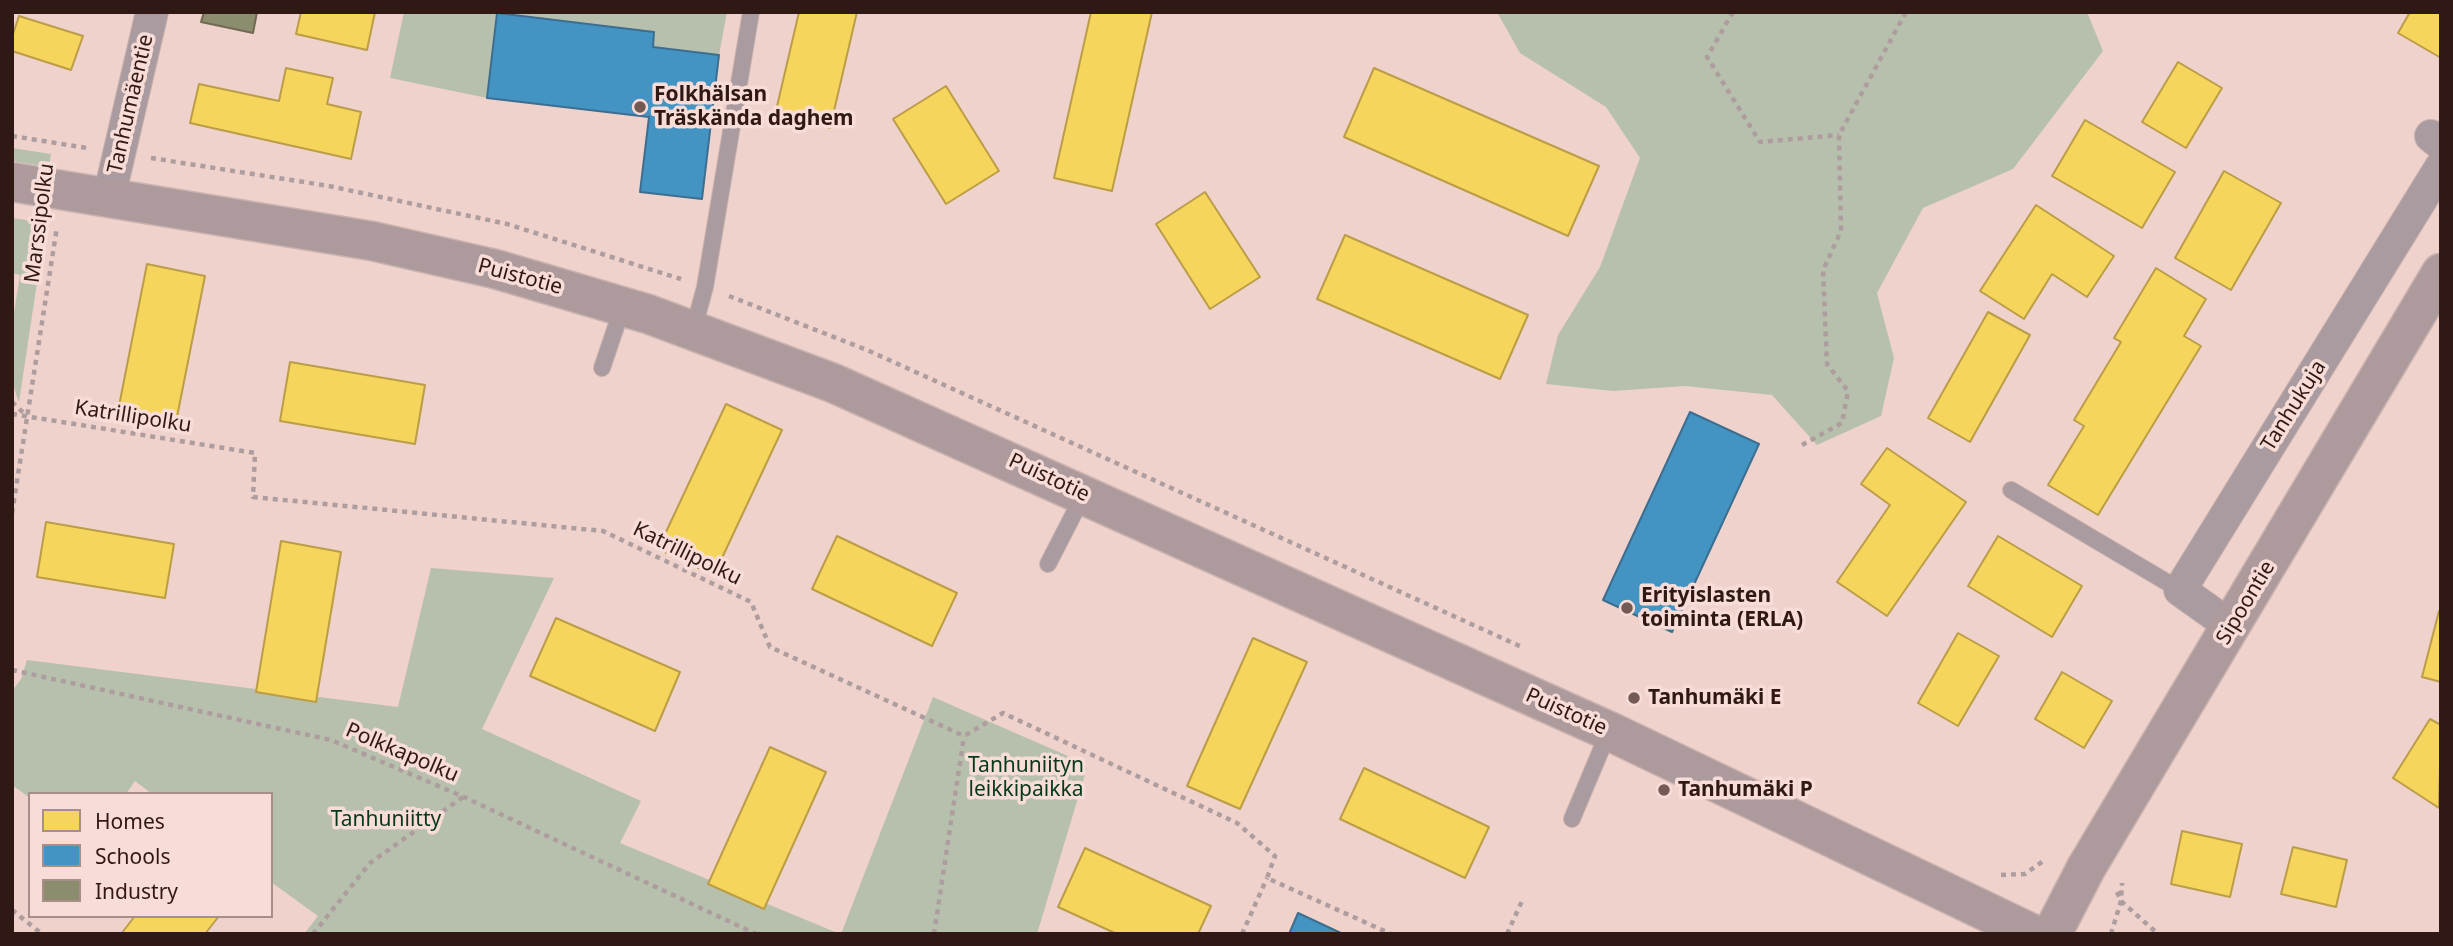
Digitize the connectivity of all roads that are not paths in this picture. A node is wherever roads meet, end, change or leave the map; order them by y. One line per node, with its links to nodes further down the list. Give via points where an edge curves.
1 (152, 12): 5 (street, Tanhumäentie)
2 (751, 12): 8 (lane, via 705,287)
3 (2441, 167): 13 (street, Tanhukuja)
4 (12, 182): 5 (street, Puistotie)
5 (109, 197): 7 (street, Puistotie, via 372,241 495,269)
6 (2441, 273): 14 (street, Sipoontie)
7 (623, 306): 8 (street, Puistotie); 9 (lane)
8 (693, 331): 11 (street, Puistotie, via 833,383)
9 (602, 368)
10 (2011, 490): 13 (lane)
11 (1084, 494): 12 (lane); 15 (street, Puistotie)
12 (1048, 564)
13 (2180, 590): 14 (street)
14 (2232, 627): 18 (street, Sipoontie, via 2086,868)
15 (1608, 731): 16 (lane); 17 (street, Puistotie)
16 (1572, 819)
17 (2033, 934)
18 (2052, 934)

